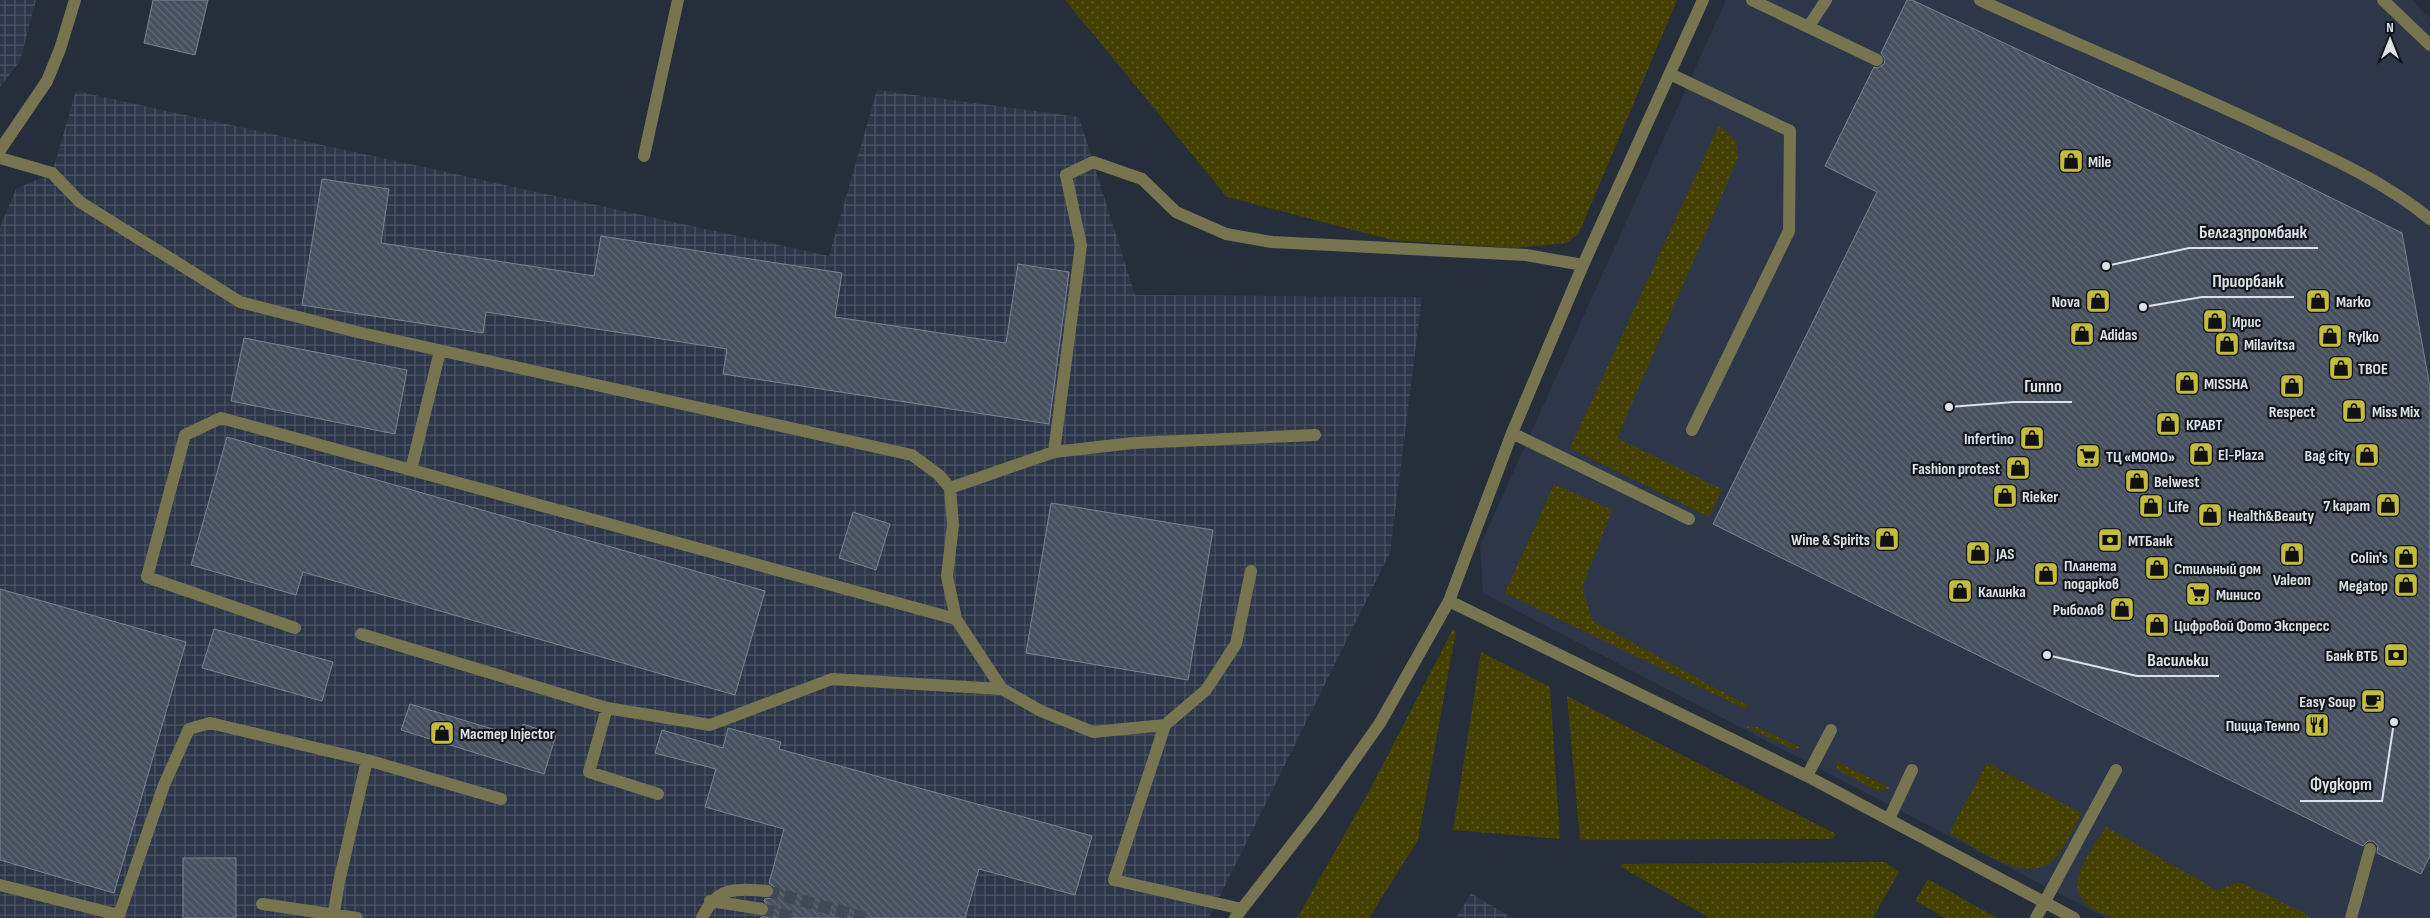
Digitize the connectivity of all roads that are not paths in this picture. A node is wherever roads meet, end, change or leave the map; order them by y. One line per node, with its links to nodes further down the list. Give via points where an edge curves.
1 (74, 0): 12 (street, via 47,82)
2 (678, 0): 13 (street)
3 (1703, 0): 11 (street)
4 (1752, 0): 8 (street)
5 (1826, 0): 8 (street)
6 (1980, 0): 15 (street, via 2293,140 2405,199)
7 (2382, 0): 9 (street)
8 (1809, 26): 10 (street)
9 (2430, 45)
10 (1877, 60)
11 (1670, 74): 16 (street); 18 (street, via 1790,130 1789,230)
12 (0, 150)
13 (644, 156)
14 (0, 158): 17 (street, via 52,173 80,202 240,302)
15 (2430, 219)
16 (1582, 265): 19 (street); 21 (street, via 1526,255 1272,242 1226,234 1176,212 1142,179 1093,162 1066,174 1081,245)
17 (440, 351): 22 (street); 23 (street, via 912,456 939,475)
18 (1692, 430)
19 (1512, 433): 24 (street); 26 (street)
20 (1315, 435): 21 (street, via 1133,443)
21 (1054, 452): 23 (street)
22 (411, 470): 27 (street); 28 (street, via 221,418 185,435 147,577)
23 (950, 488): 27 (street, via 953,525 947,576)
24 (1689, 519)
25 (1251, 571): 32 (street, via 1236,644 1206,690)
26 (1449, 601): 37 (street); 48 (street, via 1380,723)
27 (956, 619): 30 (street)
28 (295, 628)
29 (361, 634): 31 (street)
30 (1002, 689): 31 (street, via 832,679 710,725); 32 (street, via 1041,711 1093,732)
31 (607, 708): 38 (street, via 590,772)
32 (1165, 725): 48 (street, via 1114,880)
33 (1831, 730): 37 (street)
34 (367, 760): 39 (street); 49 (street, via 338,882); 50 (street, via 210,723 189,729 164,785)
35 (1912, 770): 40 (street)
36 (2116, 770): 45 (street)
37 (1807, 776): 40 (street)
38 (658, 794)
39 (500, 798)
40 (1889, 819): 45 (street)
41 (2370, 849): 55 (street)
42 (0, 885): 50 (street)
43 (767, 891): 44 (street, via 733,889)
44 (710, 901): 47 (street); 52 (street)
45 (2045, 902): 53 (street); 54 (street)
46 (262, 904): 49 (street)
47 (762, 909)
48 (1238, 913)
49 (334, 915): 51 (street)
50 (119, 916)
51 (357, 918)
52 (702, 918)
53 (2036, 918)
54 (2074, 918)
55 (2351, 918)

